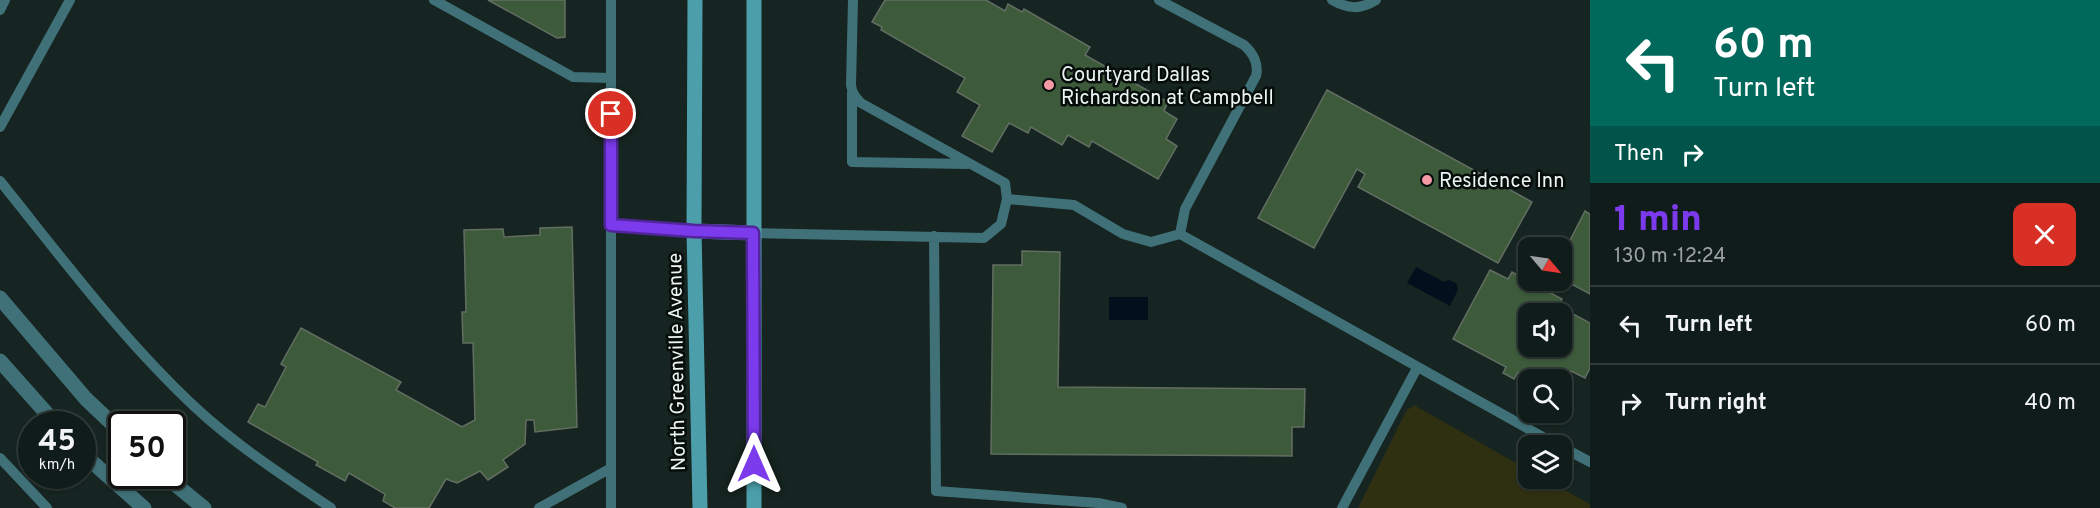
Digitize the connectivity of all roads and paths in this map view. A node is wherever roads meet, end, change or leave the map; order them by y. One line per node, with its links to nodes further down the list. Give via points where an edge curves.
1 (5, 0): 11 (lane)
2 (70, 0): 14 (lane)
3 (434, 0): 12 (lane, via 573,77)
4 (611, 0): 12 (lane)
5 (695, 0): 19 (main road, North Greenville Avenue)
6 (754, 0): 20 (main road)
7 (853, 0): 13 (lane)
8 (1159, 0): 21 (lane, via 1244,45 1257,66 1256,76 1185,209)
9 (1332, 0): 10 (lane, via 1353,8)
10 (1376, 0)
11 (0, 10)
12 (611, 78): 18 (lane)
13 (852, 93): 15 (lane, via 861,103); 15 (lane, via 852,162)
14 (0, 127)
15 (970, 164): 17 (lane, via 1005,183)
16 (0, 181): 35 (lane, via 135,345 196,408)
17 (1007, 199): 21 (lane, via 1074,205 1124,234 1151,242); 22 (lane, via 1001,224 984,237)
18 (611, 225): 19 (lane); 33 (lane)
19 (694, 231): 20 (main road); 42 (main road, North Greenville Avenue)
20 (753, 233): 22 (lane); 43 (main road)
21 (1180, 234): 25 (lane)
22 (934, 236): 44 (lane, via 936,491)
23 (0, 298): 27 (street)
24 (0, 361): 26 (street)
25 (1417, 368): 28 (lane); 45 (lane)
26 (44, 411)
27 (108, 420)
28 (1540, 435)
29 (1572, 452): 31 (lane)
30 (0, 458): 36 (lane)
31 (1590, 462)
32 (96, 465): 37 (street)
33 (611, 468): 40 (lane); 41 (lane)
34 (181, 489): 38 (street)
35 (315, 504): 39 (lane)
36 (47, 508)
37 (144, 508)
38 (204, 508)
39 (331, 508)
40 (539, 508)
41 (611, 508)
42 (700, 508)
43 (754, 508)
44 (1122, 508)
45 (1342, 508)

